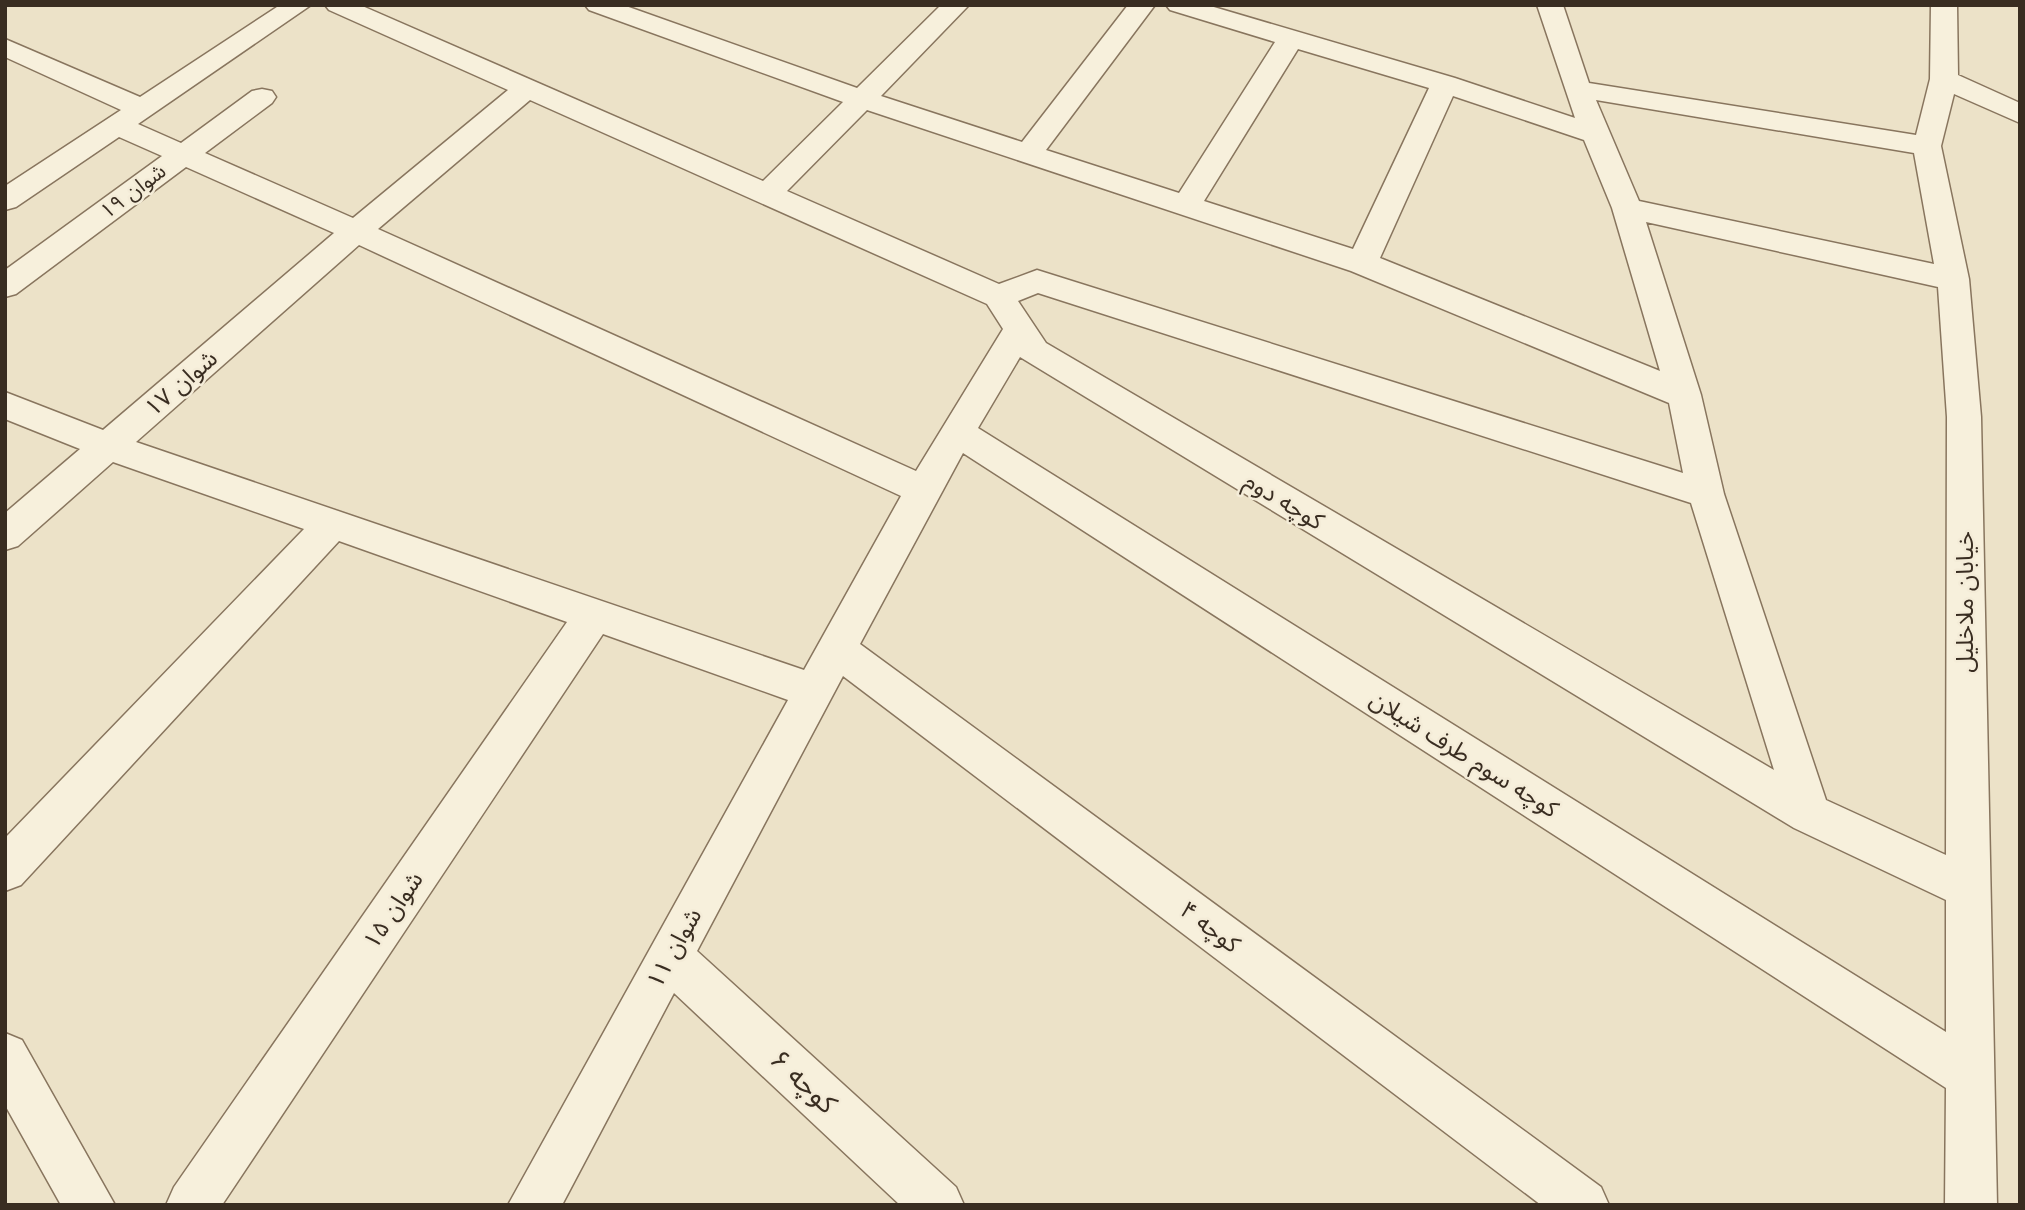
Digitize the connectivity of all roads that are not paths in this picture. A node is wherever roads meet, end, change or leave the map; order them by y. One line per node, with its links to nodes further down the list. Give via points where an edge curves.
1 (298, 5): 17 (street)
2 (338, 5): 13 (street)
3 (598, 5): 16 (street)
4 (956, 5): 16 (street)
5 (1142, 5): 23 (street)
6 (1179, 5): 9 (street)
7 (1550, 5): 14 (street)
8 (1944, 5): 11 (street, خیابان ملاخلیل)
9 (1291, 38): 12 (street); 26 (street)
10 (5, 47): 17 (street)
11 (1944, 79): 18 (street); 21 (street, خیابان ملاخلیل)
12 (1445, 84): 20 (street); 29 (street)
13 (526, 89): 24 (street); 28 (street, شوان ۱۷)
14 (1577, 89): 20 (street); 21 (street)
15 (262, 97): 22 (street, شوان ۱۹)
16 (862, 99): 23 (street); 24 (street)
17 (143, 109): 19 (street)
18 (2020, 114)
19 (118, 126): 22 (street); 25 (street)
20 (1596, 134): 27 (street)
21 (1927, 146): 30 (street, خیابان ملاخلیل)
22 (183, 154): 28 (street); 31 (street, شوان ۱۹)
23 (1028, 154): 26 (street)
24 (766, 195): 32 (street)
25 (5, 200)
26 (1186, 205): 29 (street)
27 (1627, 208): 30 (street); 34 (street)
28 (356, 231): 37 (street, شوان ۱۷); 38 (street)
29 (1362, 263): 34 (street)
30 (1953, 279): 47 (street, خیابان ملاخلیل, via 1965,416)
31 (5, 286)
32 (998, 296): 33 (street, کوچه دوم); 39 (street, via 1037,281)
33 (1019, 330): 36 (street, شوان ۱۱); 45 (street, کوچه دوم, via 1034,352)
34 (1684, 396): 39 (street)
35 (5, 405): 37 (street)
36 (958, 432): 38 (street, شوان ۱۱); 50 (street, کوچه سوم طرف شیلان)
37 (108, 446): 40 (street); 41 (street, شوان ۱۷)
38 (923, 490): 43 (street, شوان ۱۱)
39 (1706, 494): 45 (street)
40 (332, 524): 42 (street); 46 (street)
41 (5, 535)
42 (594, 615): 44 (street); 52 (street, شوان ۱۵)
43 (837, 649): 44 (street, شوان ۱۱); 55 (street, کوچه ۴)
44 (814, 691): 48 (street, شوان ۱۱)
45 (1809, 814): 47 (street, کوچه دوم)
46 (5, 870)
47 (1966, 887): 50 (street, خیابان ملاخلیل)
48 (669, 957): 53 (street, شوان ۱۱); 54 (street, کوچه ۶)
49 (5, 1057): 51 (street)
50 (1969, 1075): 56 (street, خیابان ملاخلیل)
51 (89, 1205)
52 (192, 1205)
53 (534, 1205)
54 (939, 1205)
55 (1583, 1205)
56 (1971, 1205)

